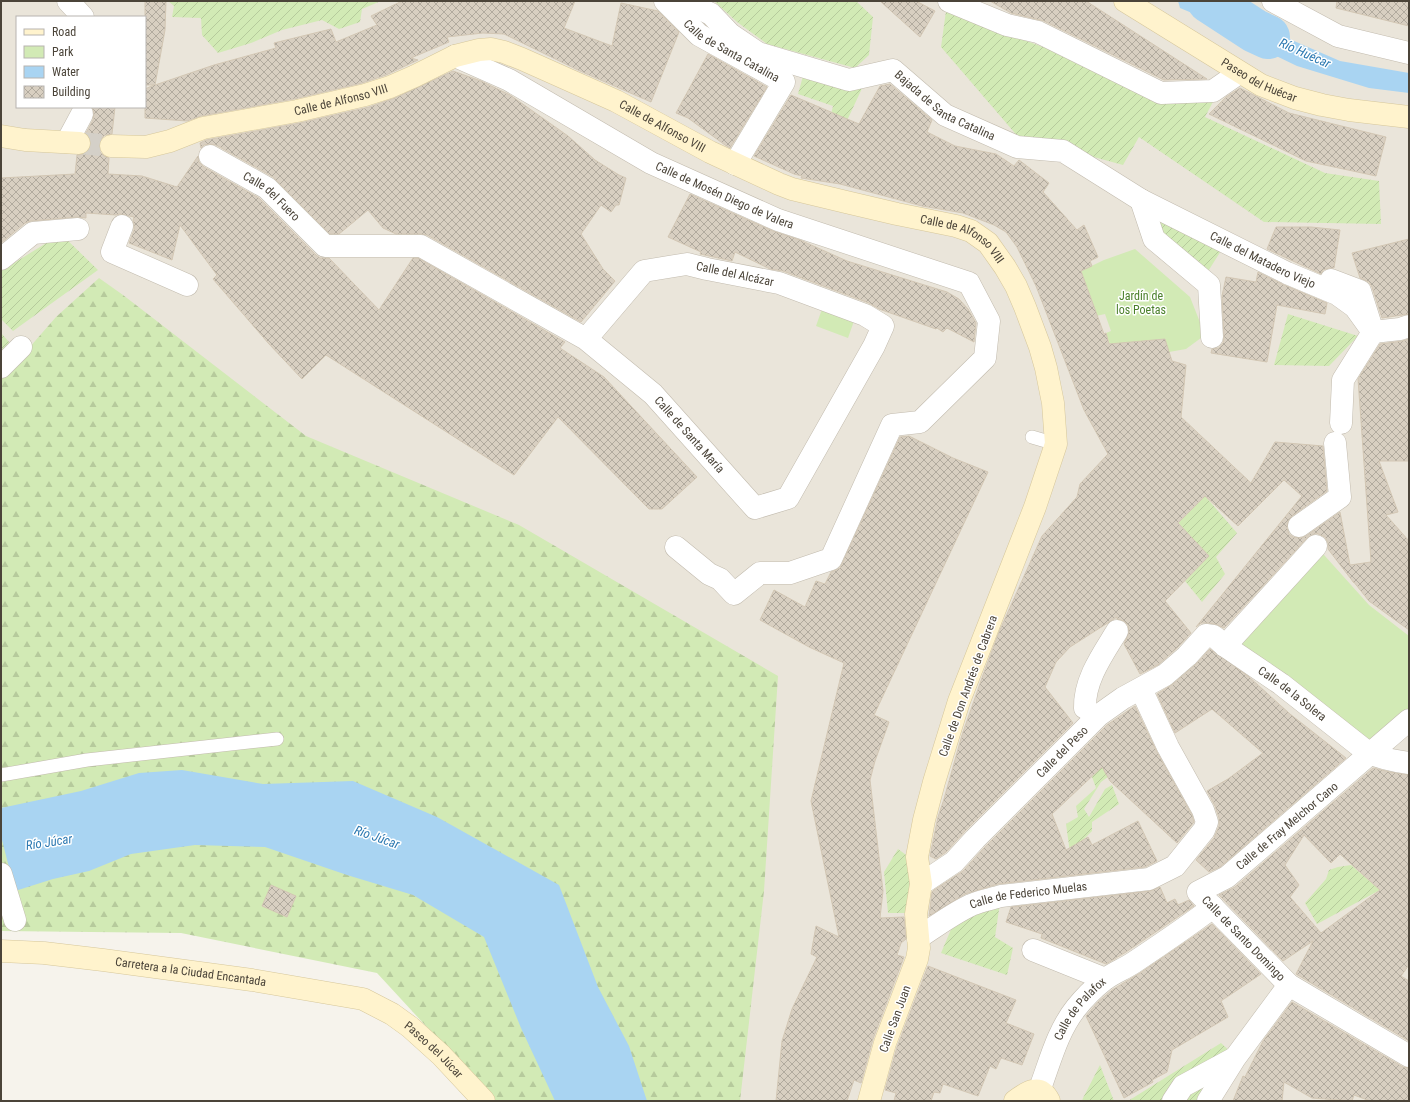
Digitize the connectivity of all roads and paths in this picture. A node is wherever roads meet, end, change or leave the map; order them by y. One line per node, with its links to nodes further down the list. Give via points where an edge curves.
1 (68, 1): 7 (street)
2 (665, 1): 16 (street, Calle de Santa Catalina, via 699,35 784,82)
3 (684, 1): 17 (street, Bajada de Santa Catalina, via 710,14 730,34 758,53 849,80 893,70 945,115 1016,147 1063,151)
4 (949, 1): 10 (street, via 1007,25 1038,32 1161,93 1213,91)
5 (1125, 1): 10 (street, Paseo del Huécar)
6 (1273, 1): 8 (street, via 1338,36)
7 (82, 16)
8 (1409, 53)
9 (455, 56): 14 (street, Calle de Alfonso VIII, via 415,76 365,95 297,111 203,128 146,147); 16 (street, Calle de Alfonso VIII, via 491,49 504,52 616,101); 35 (street, Calle de Mosén Diego de Valera, via 509,80 651,162 778,220 969,283 988,322 985,358 920,422 892,425 831,560 790,573 760,573 734,594 720,579 709,574)
10 (1239, 72): 12 (street, Paseo del Huécar, via 1261,85 1295,98 1349,110)
11 (82, 114): 13 (street, via 73,143)
12 (1409, 117)
13 (1, 136)
14 (111, 146)
15 (210, 156): 20 (street, Calle del Fuero, via 268,188 325,246)
16 (735, 164): 32 (street, Calle de Alfonso VIII, via 792,189 956,226 971,231 988,243 1016,286 1040,347 1053,403)
17 (1141, 200): 26 (street, Calle del Matadero Viejo, via 1287,273 1337,294 1355,307); 27 (street, via 1154,239 1209,284)
18 (122, 226): 23 (street, via 112,252)
19 (78, 229): 21 (street, via 33,232)
20 (421, 246): 28 (street, Calle de Santa María)
21 (1, 259)
22 (1289, 264): 26 (street, Calle del Matadero Viejo, via 1360,291)
23 (187, 285)
24 (883, 326): 28 (street, Calle del Alcázar, via 865,315 779,283 687,264 644,271); 28 (street, Calle de Santa María, via 788,498 755,508 653,394)
25 (1409, 326): 26 (street)
26 (1374, 332): 33 (street, via 1344,380 1338,433 1340,497)
27 (1212, 337)
28 (586, 339)
29 (21, 347): 30 (street)
30 (1, 367)
31 (1032, 438): 32 (lane)
32 (1054, 453): 46 (street, Calle de Don Andrés de Cabrera, via 959,701 940,760 917,857)
33 (1299, 526)
34 (1316, 546): 37 (street, Calle del Peso)
35 (676, 547)
36 (1116, 631): 39 (street, via 1092,676)
37 (1219, 641): 38 (street, Calle del Peso, via 1204,636 1175,668); 42 (street, Calle de la Solera, via 1281,684)
38 (1141, 689): 46 (street, Calle del Peso, via 1099,715 954,862); 49 (street, Calle de Federico Muelas, via 1165,749 1193,788 1207,822 1204,830 1175,866 1149,879 1001,896 971,906)
39 (1085, 708)
40 (1409, 720): 42 (street, Calle de Fray Melchor Cano)
41 (277, 738): 44 (lane, via 87,760)
42 (1371, 754): 43 (street); 47 (street, Calle de Fray Melchor Cano, via 1227,877)
43 (1409, 763)
44 (1, 775)
45 (1, 874): 48 (street)
46 (921, 884): 49 (street, Calle de Don Andrés de Cabrera, via 916,914)
47 (1205, 900): 52 (street, Calle de Fray Melchor Cano, via 1188,926); 53 (street, Calle de Santo Domingo)
48 (15, 920)
49 (918, 938): 59 (street, Calle San Juan, via 917,959 885,1043)
50 (1033, 950): 52 (street, Calle de Palafox)
51 (1, 951): 54 (street, Carretera a la Ciudad Encantada, via 44,953 252,980 345,995)
52 (1105, 979): 57 (street, Calle de Palafox, via 1076,1008 1063,1028 1053,1051)
53 (1289, 985): 55 (street, Calle de Santo Domingo); 56 (street)
54 (378, 1006): 58 (street, Paseo del Júcar, via 426,1041)
55 (1409, 1056)
56 (1235, 1058): 61 (street, via 1183,1086); 62 (street)
57 (1044, 1096): 60 (street, Calle de Palafox, via 1029,1092)
58 (484, 1101)
59 (869, 1101)
60 (1015, 1101)
61 (1173, 1101)
62 (1208, 1101)

